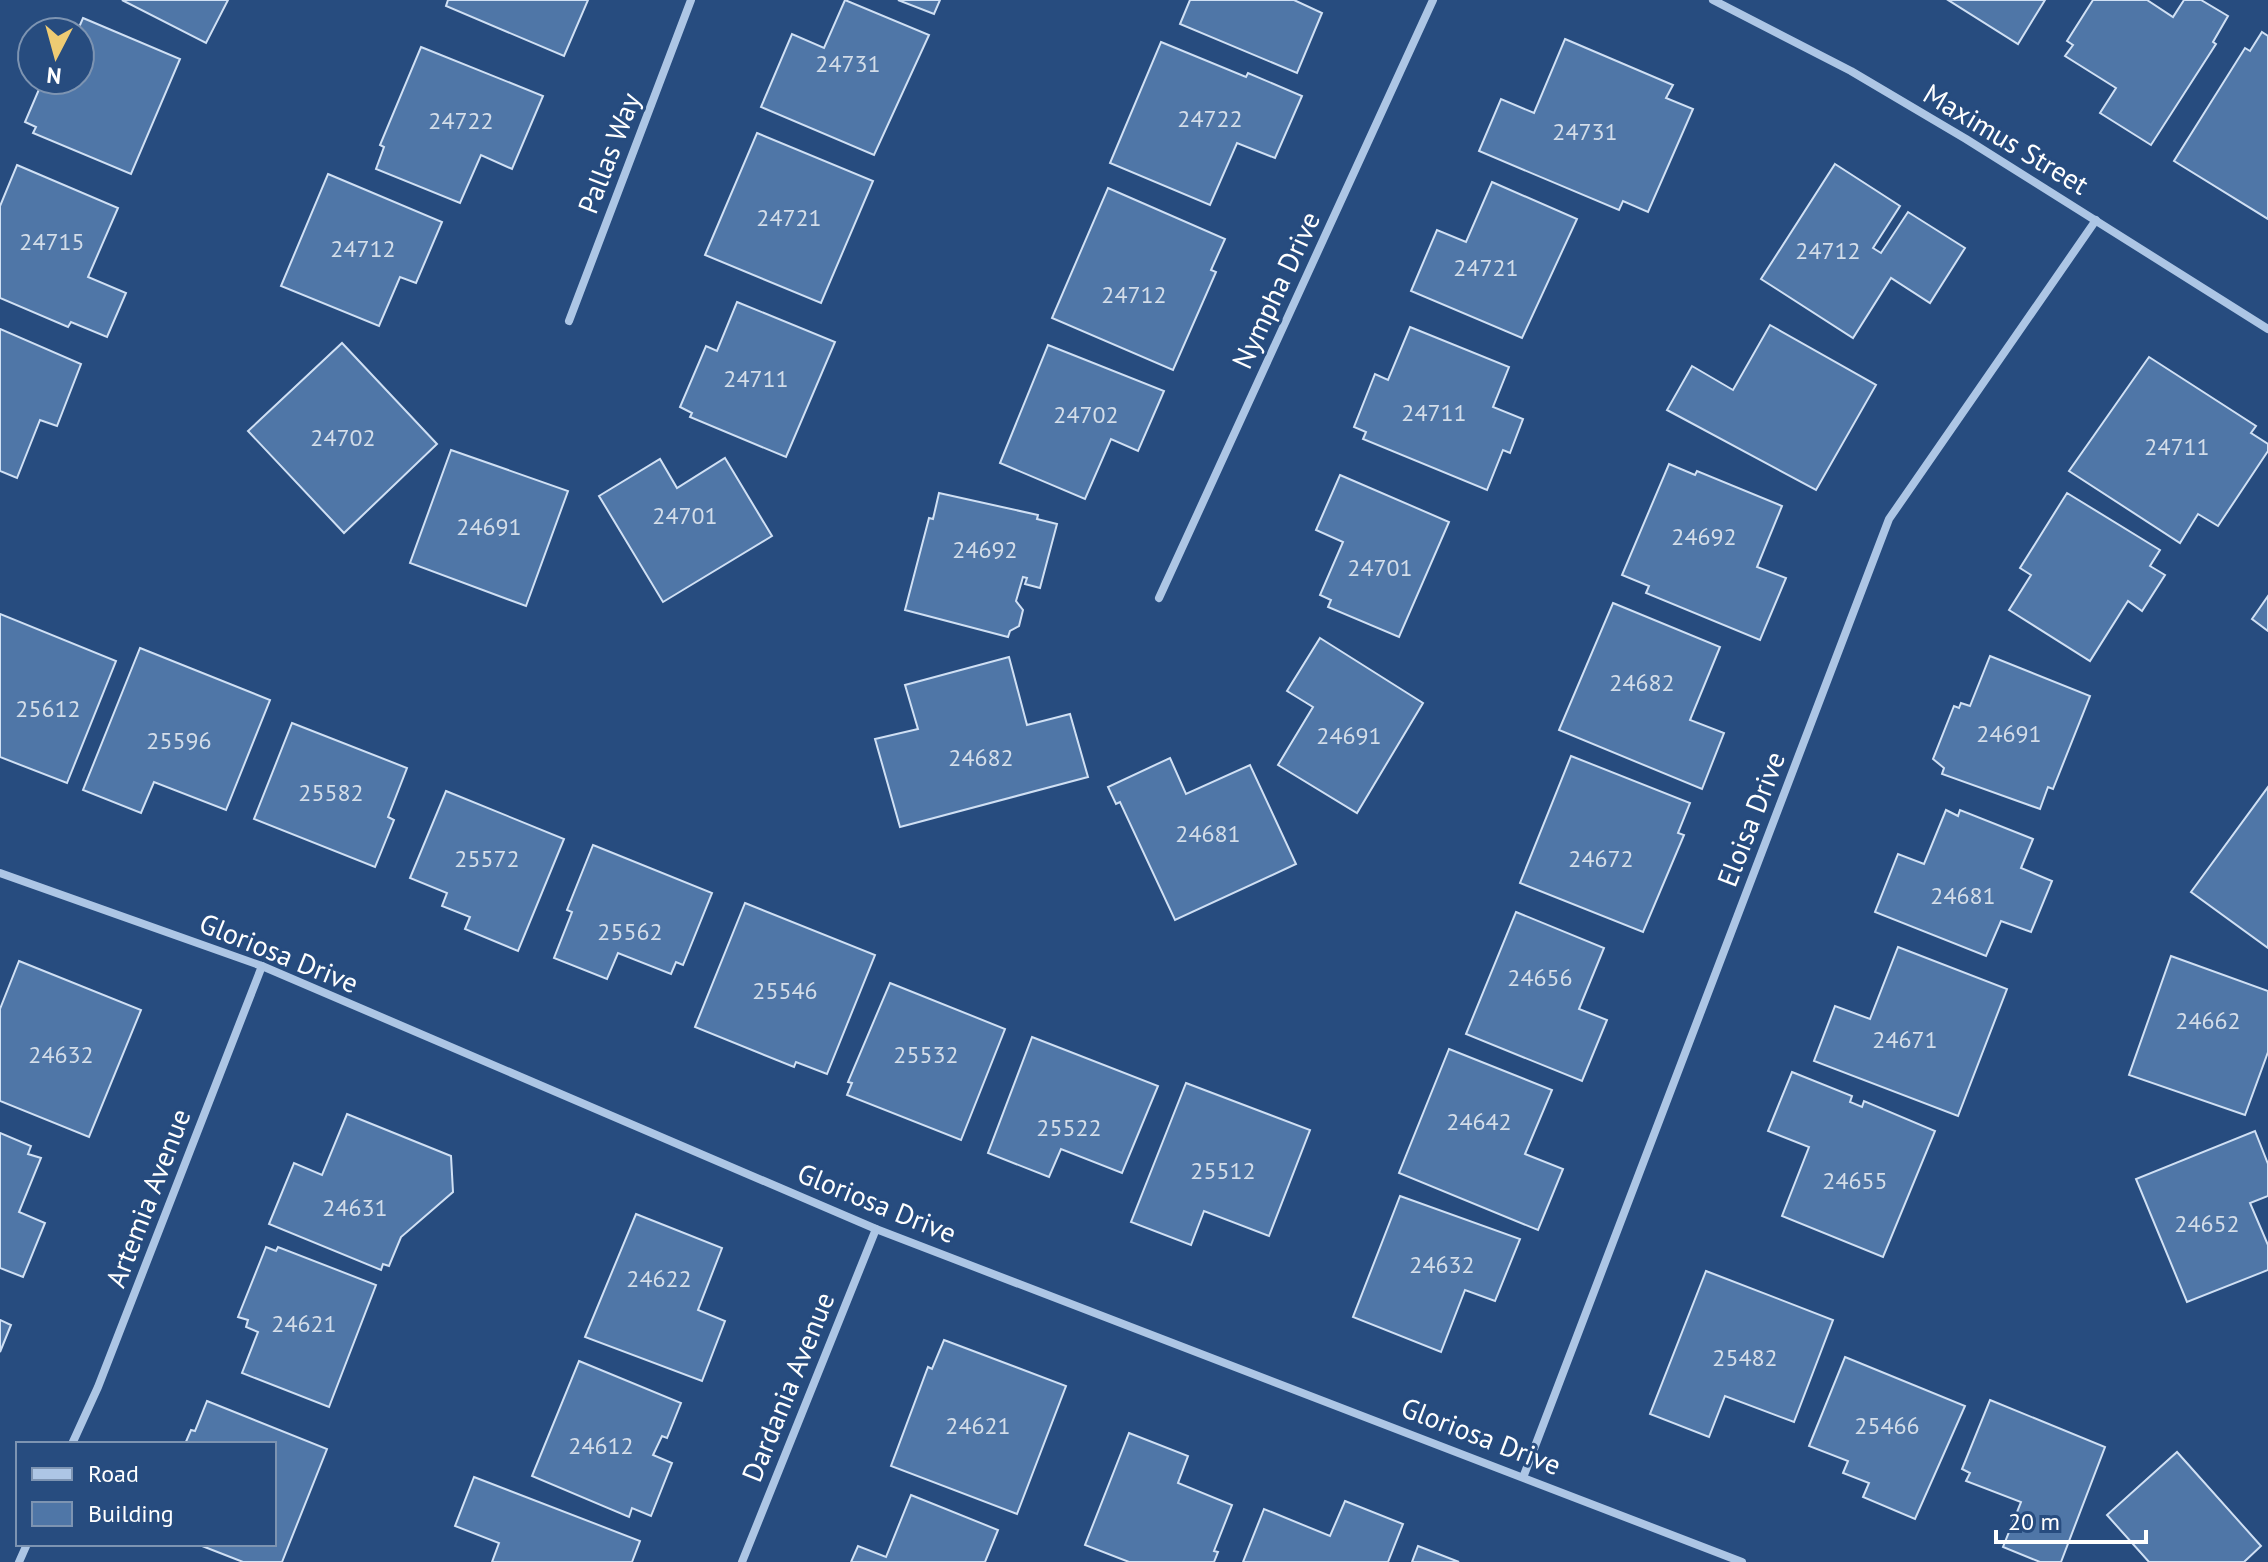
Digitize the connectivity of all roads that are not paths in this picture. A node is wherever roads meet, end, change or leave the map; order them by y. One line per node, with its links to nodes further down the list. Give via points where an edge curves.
1 (691, 0): 5 (street, Pallas Way)
2 (1433, 0): 7 (street, Nympha Drive)
3 (1713, 0): 4 (street, Maximus Street, via 1851,71)
4 (2096, 220): 6 (street, Maximus Street); 12 (street, Eloisa Drive, via 1889,519)
5 (569, 321)
6 (2268, 329)
7 (1159, 598)
8 (0, 873): 9 (street, Gloriosa Drive)
9 (262, 966): 10 (street, Gloriosa Drive); 11 (street, Artemia Avenue)
10 (876, 1229): 12 (street, Gloriosa Drive); 13 (street, Dardania Avenue)
11 (73, 1442)
12 (1524, 1475): 14 (street, Gloriosa Drive)
13 (742, 1562)
14 (1742, 1562)

